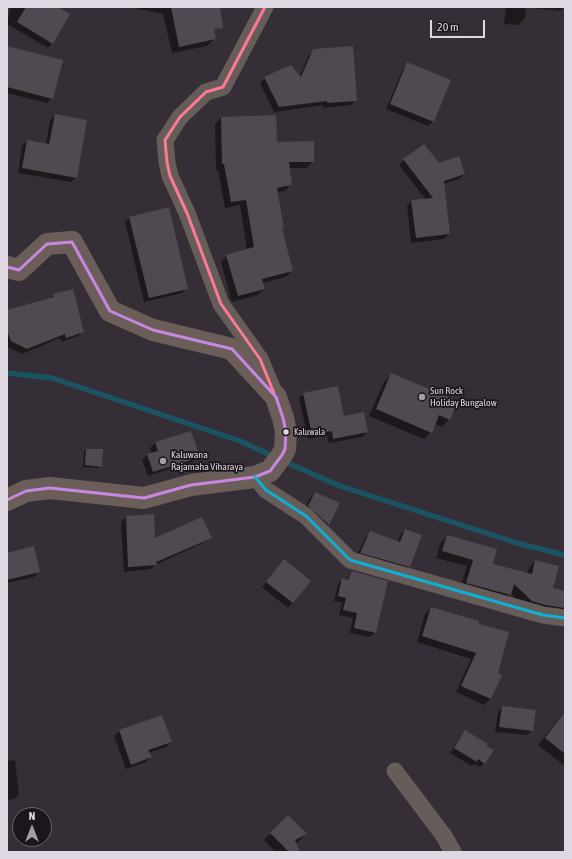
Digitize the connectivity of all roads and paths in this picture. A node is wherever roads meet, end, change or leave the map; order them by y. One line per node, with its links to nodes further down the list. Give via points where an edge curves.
1 (265, 7): 3 (street, via 223,87 206,92 180,117 165,140 170,176 187,213 221,304 260,359)
2 (7, 267): 3 (street, via 19,270 47,244 72,242 110,311 153,330 232,348)
3 (276, 397): 4 (street, via 286,432 284,449)
4 (269, 468): 5 (street, via 144,498 50,488 26,491); 6 (street, via 266,490 306,516 350,560 543,615)
5 (7, 500)
6 (565, 618)
7 (395, 771): 8 (street)
8 (453, 852)

